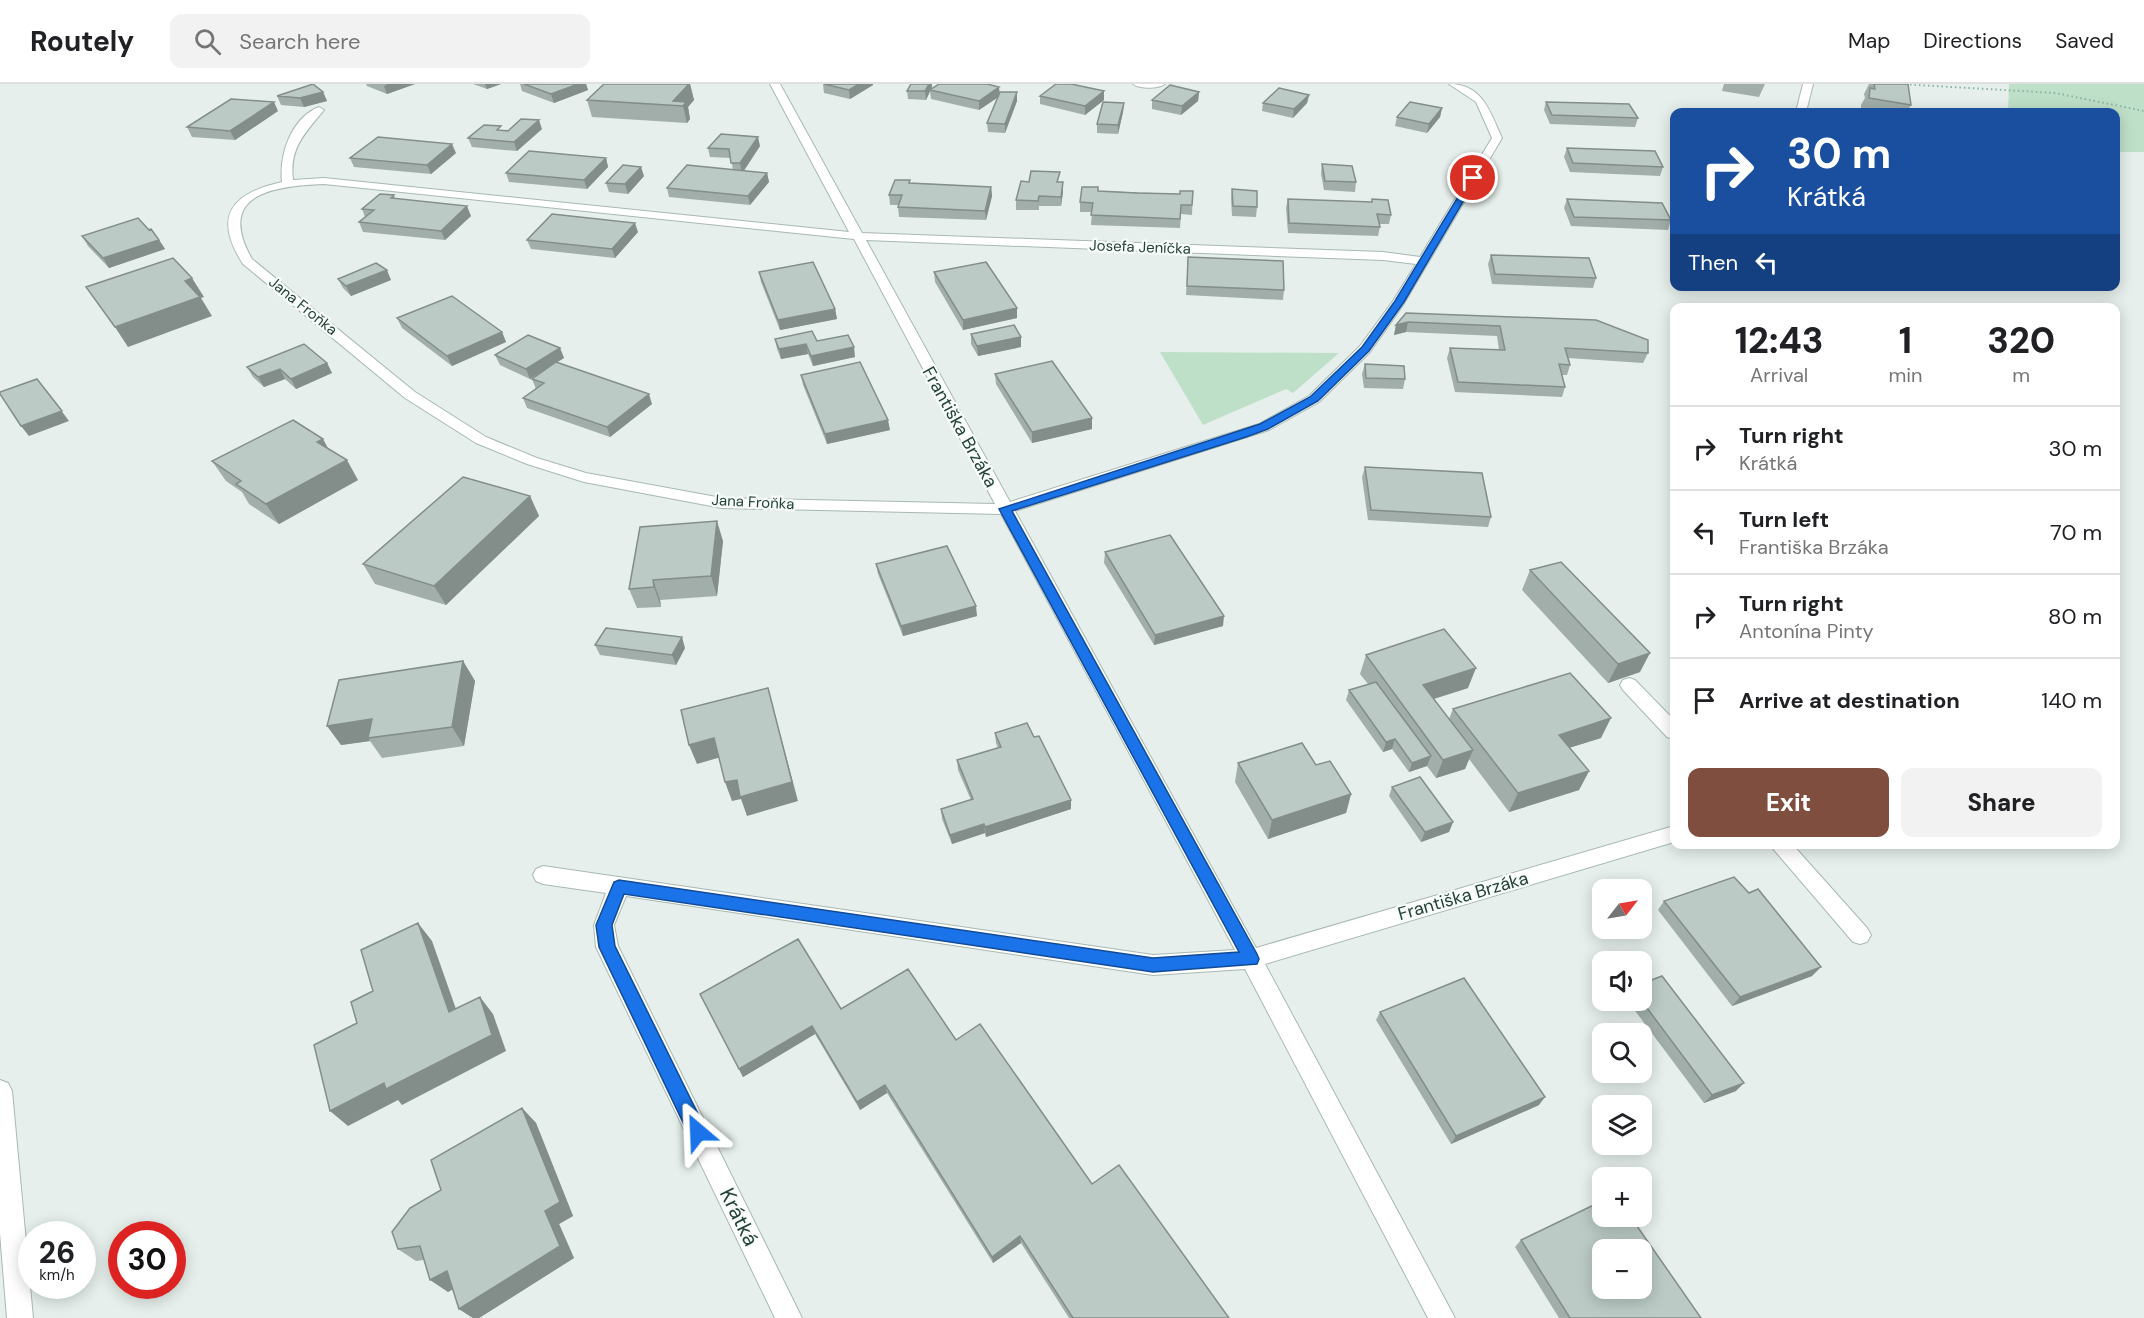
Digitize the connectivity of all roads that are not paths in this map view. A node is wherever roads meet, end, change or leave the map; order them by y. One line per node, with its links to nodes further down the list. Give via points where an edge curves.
1 (775, 84): 9 (street, Františka Brzáka)
2 (1138, 84): 3 (street)
3 (1160, 84)
4 (1454, 84): 10 (street, Jana Froňka, via 1480,100 1497,138)
5 (1808, 84): 6 (street)
6 (1802, 108)
7 (319, 110): 8 (street, via 289,146 285,165)
8 (288, 183): 9 (street, Jana Froňka, via 324,181); 11 (street, Jana Froňka, via 243,201 233,217 236,242 247,261 411,394 481,440 584,477 722,502)
9 (855, 236): 10 (street, Josefa Jeníčka, via 1383,256); 11 (street, Františka Brzáka)
10 (1424, 261): 11 (street, Jana Froňka, via 1365,349 1314,399 1253,430)
11 (1005, 509): 19 (street, Františka Brzáka)
12 (1629, 685): 13 (street)
13 (1670, 728)
14 (1670, 835): 19 (street, Františka Brzáka)
15 (1784, 849): 18 (street)
16 (543, 875): 17 (street)
17 (619, 887): 19 (street, via 1153,965); 22 (street, Krátká, via 604,925 607,947)
18 (1860, 934)
19 (1251, 959): 23 (street, Františka Brzáka)
20 (0, 1091): 21 (street)
21 (20, 1318)
22 (789, 1318)
23 (1442, 1318)

